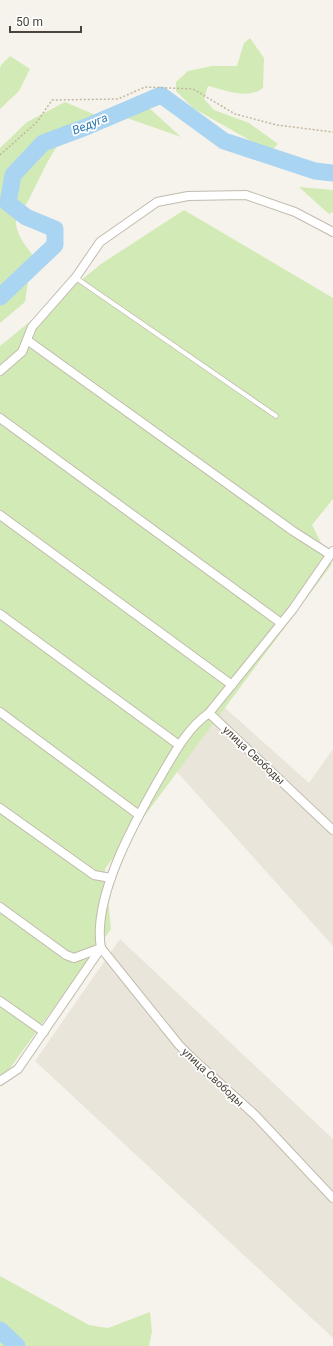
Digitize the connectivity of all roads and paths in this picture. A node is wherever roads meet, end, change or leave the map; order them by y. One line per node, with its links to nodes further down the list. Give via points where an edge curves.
1 (333, 132): 2 (path, via 277,125 235,114 193,89 145,87 118,99 52,100 37,122)
2 (0, 155)
3 (333, 232): 4 (street, via 296,212 246,195 188,196 157,202 115,230 100,242)
4 (76, 277): 5 (street, via 32,327); 7 (lane)
5 (27, 340): 6 (street, via 22,352); 10 (street, via 293,532)
6 (0, 371)
7 (276, 416)
8 (0, 418): 12 (street)
9 (0, 515): 13 (street)
10 (331, 553): 12 (street)
11 (0, 614): 16 (street)
12 (281, 624): 13 (street)
13 (232, 685): 15 (street)
14 (0, 712): 18 (street)
15 (209, 714): 16 (street, via 199,721); 19 (street, улица Свободы)
16 (179, 745): 18 (street)
17 (0, 808): 20 (street, via 94,875)
18 (138, 815): 20 (street)
19 (333, 830)
20 (111, 878): 22 (street, via 101,918)
21 (0, 907): 22 (street, via 66,955 74,958)
22 (101, 948): 24 (street); 26 (street, улица Свободы, via 179,1045 255,1115)
23 (0, 1001): 24 (street)
24 (44, 1032): 25 (street, via 18,1069)
25 (0, 1081)
26 (333, 1198)

